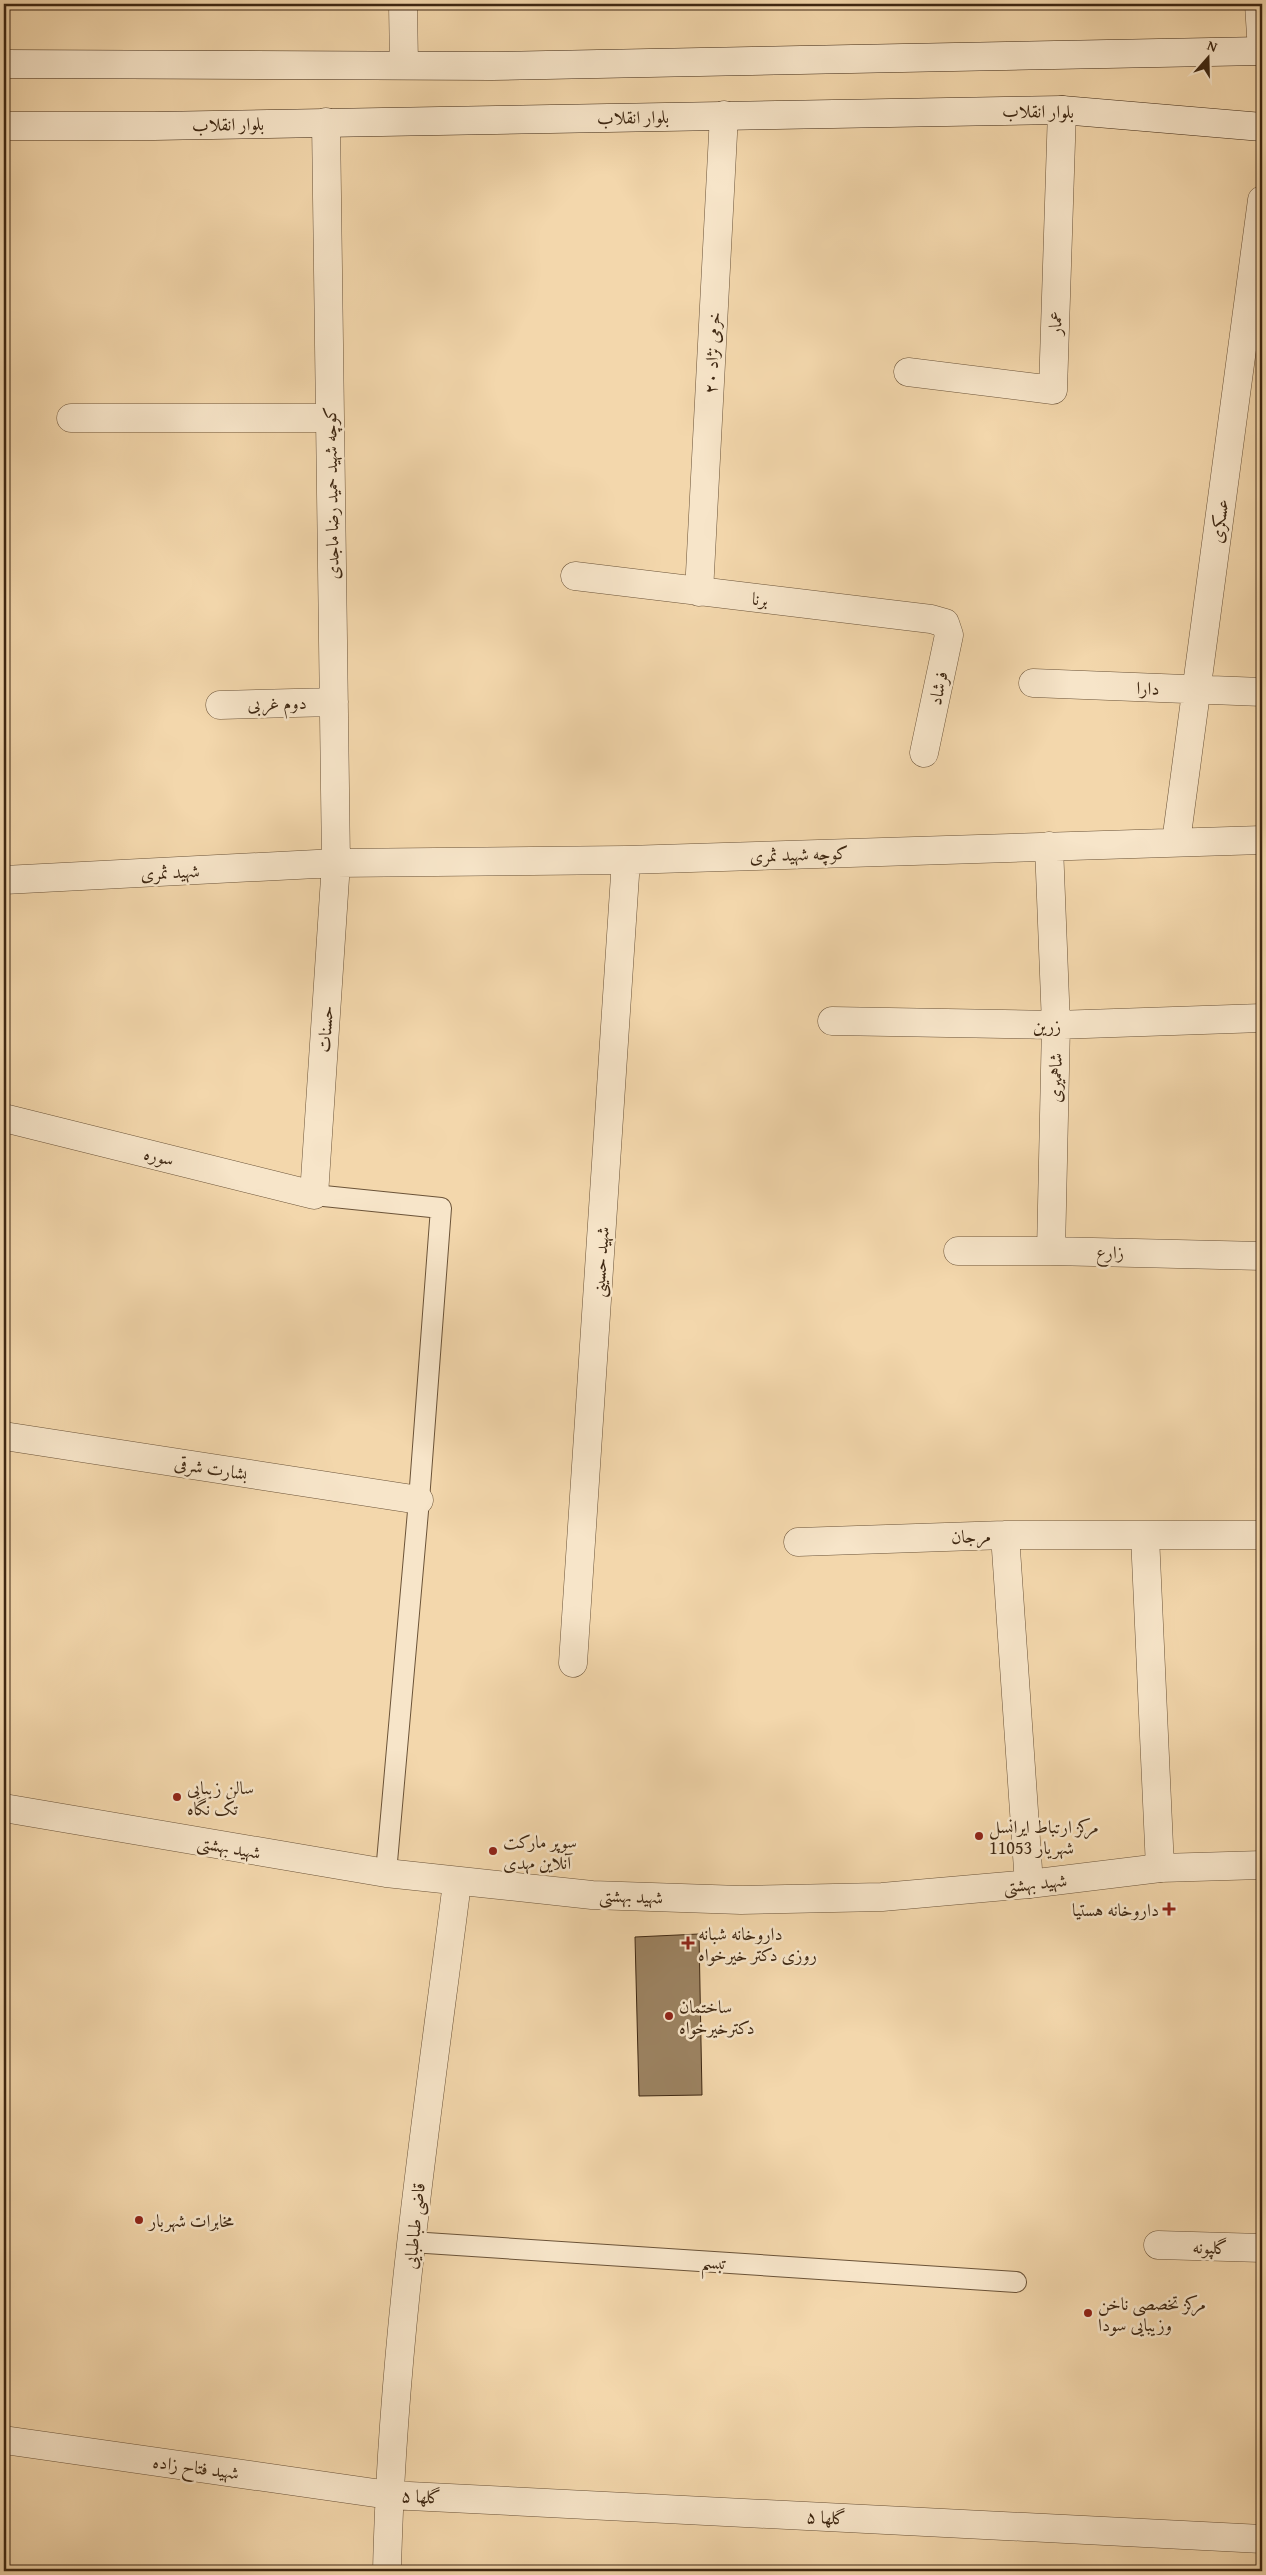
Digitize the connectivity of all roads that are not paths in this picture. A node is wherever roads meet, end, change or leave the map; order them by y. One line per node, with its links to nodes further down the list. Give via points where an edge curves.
1 (403, 4): 5 (street)
2 (1259, 4): 3 (street)
3 (1262, 51): 5 (street, via 501,66)
4 (4, 64): 5 (street)
5 (404, 65)
6 (1062, 110): 7 (street, بلوار انقلاب); 10 (street, بلوار انقلاب); 12 (street, عمار, via 1053,390)
7 (724, 115): 8 (street, بلوار انقلاب); 16 (street, خرمی نژاد ۲۰)
8 (326, 122): 9 (street, بلوار انقلاب); 14 (street, کوچه شهید حمید رضا ماجدی)
9 (4, 126)
10 (1262, 127)
11 (1262, 200): 19 (street, عسکری)
12 (908, 372)
13 (71, 418): 14 (street)
14 (330, 418): 21 (street, کوچه شهید حمید رضا ماجدی)
15 (575, 576): 16 (street, برنا)
16 (699, 592): 17 (street, برنا)
17 (945, 623): 23 (street, فرشاد, via 948,635)
18 (1033, 683): 19 (street, دارا)
19 (1197, 689): 20 (street, دارا); 25 (street, عسکری)
20 (1262, 692)
21 (334, 702): 22 (street, دوم غربی); 28 (street, کوچه شهید حمید رضا ماجدی)
22 (220, 704)
23 (924, 753)
24 (1262, 840): 25 (street, کوچه شهید ثمری)
25 (1176, 842): 26 (street, کوچه شهید ثمری)
26 (1048, 846): 27 (street, کوچه شهید ثمری); 32 (street, شاهمیری)
27 (626, 860): 28 (street, کوچه شهید ثمری); 44 (street, شهید حسینی)
28 (336, 863): 29 (street, شهید ثمری); 34 (street, حسنات)
29 (4, 880)
30 (1262, 1018): 32 (street, زرین)
31 (832, 1022): 32 (street, زرین)
32 (1056, 1026): 36 (street, شاهمیری)
33 (4, 1118): 34 (street, سوره)
34 (314, 1194): 39 (lane, via 441,1208)
35 (958, 1251): 36 (street, زارع)
36 (1051, 1251): 37 (street, زارع)
37 (1262, 1256)
38 (4, 1436): 39 (street, بشارت شرقی)
39 (419, 1500): 48 (lane)
40 (1005, 1535): 41 (street, مرجان); 43 (street, مرجان); 50 (street)
41 (1145, 1536): 42 (street); 47 (street)
42 (1262, 1536)
43 (798, 1542)
44 (573, 1663)
45 (4, 1808): 48 (street, شهید بهشتی)
46 (1262, 1865): 47 (street, شهید بهشتی)
47 (1160, 1868): 50 (street, شهید بهشتی)
48 (386, 1874): 49 (street, شهید بهشتی)
49 (457, 1883): 50 (street, شهید بهشتی, via 592,1895 741,1900 882,1898); 51 (street, قاضی طباطبایی)
50 (1029, 1884)
51 (412, 2242): 54 (lane, تبسم); 56 (street, قاضی طباطبایی)
52 (1158, 2245): 53 (street, گلپونه)
53 (1262, 2248)
54 (1016, 2282)
55 (4, 2440): 56 (street, شهید فتاح زاده)
56 (389, 2495): 57 (street, گلها ۵); 58 (street, قاضی طباطبایی)
57 (1262, 2539)
58 (387, 2571)

